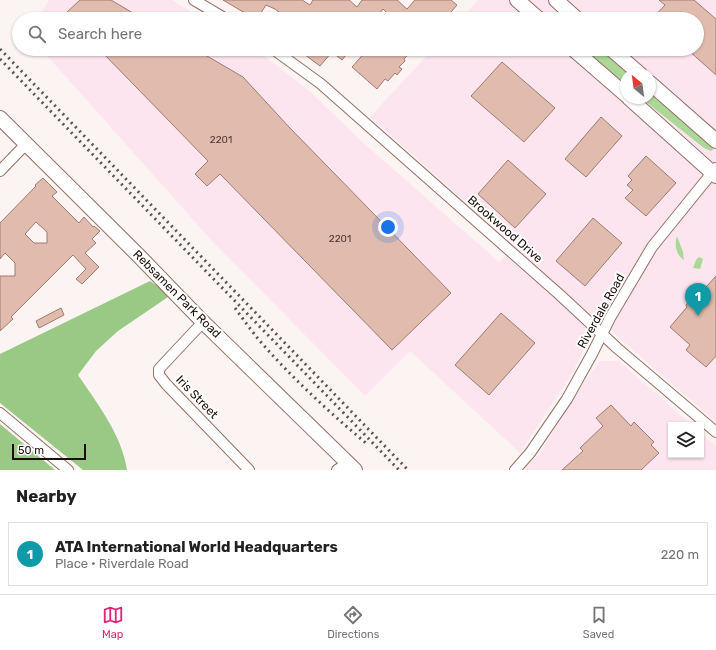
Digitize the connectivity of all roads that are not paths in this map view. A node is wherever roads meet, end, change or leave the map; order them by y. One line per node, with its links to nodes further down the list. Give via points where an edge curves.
1 (194, 0): 4 (street)
2 (517, 0): 5 (street)
3 (556, 0): 6 (street)
4 (214, 12)
5 (531, 12)
6 (569, 12)
7 (283, 56): 20 (street, Brookwood Drive, via 321,84)
8 (581, 56): 12 (street)
9 (619, 56): 10 (street)
10 (633, 68)
11 (656, 88): 15 (street)
12 (620, 90)
13 (636, 104): 18 (street)
14 (0, 118): 16 (street, Rebsamen Park Road)
15 (716, 141)
16 (26, 144): 17 (street); 19 (street, Rebsamen Park Road)
17 (0, 171)
18 (715, 172): 20 (street, Riverdale Road, via 652,247)
19 (203, 322): 23 (street, Rebsamen Park Road); 25 (street, Iris Street, via 159,369 159,375)
20 (602, 334): 22 (street, Brookwood Drive); 26 (street, Riverdale Road, via 567,399 530,453)
21 (0, 413): 24 (street)
22 (716, 432)
23 (346, 468)
24 (68, 470)
25 (249, 470)
26 (515, 470)

